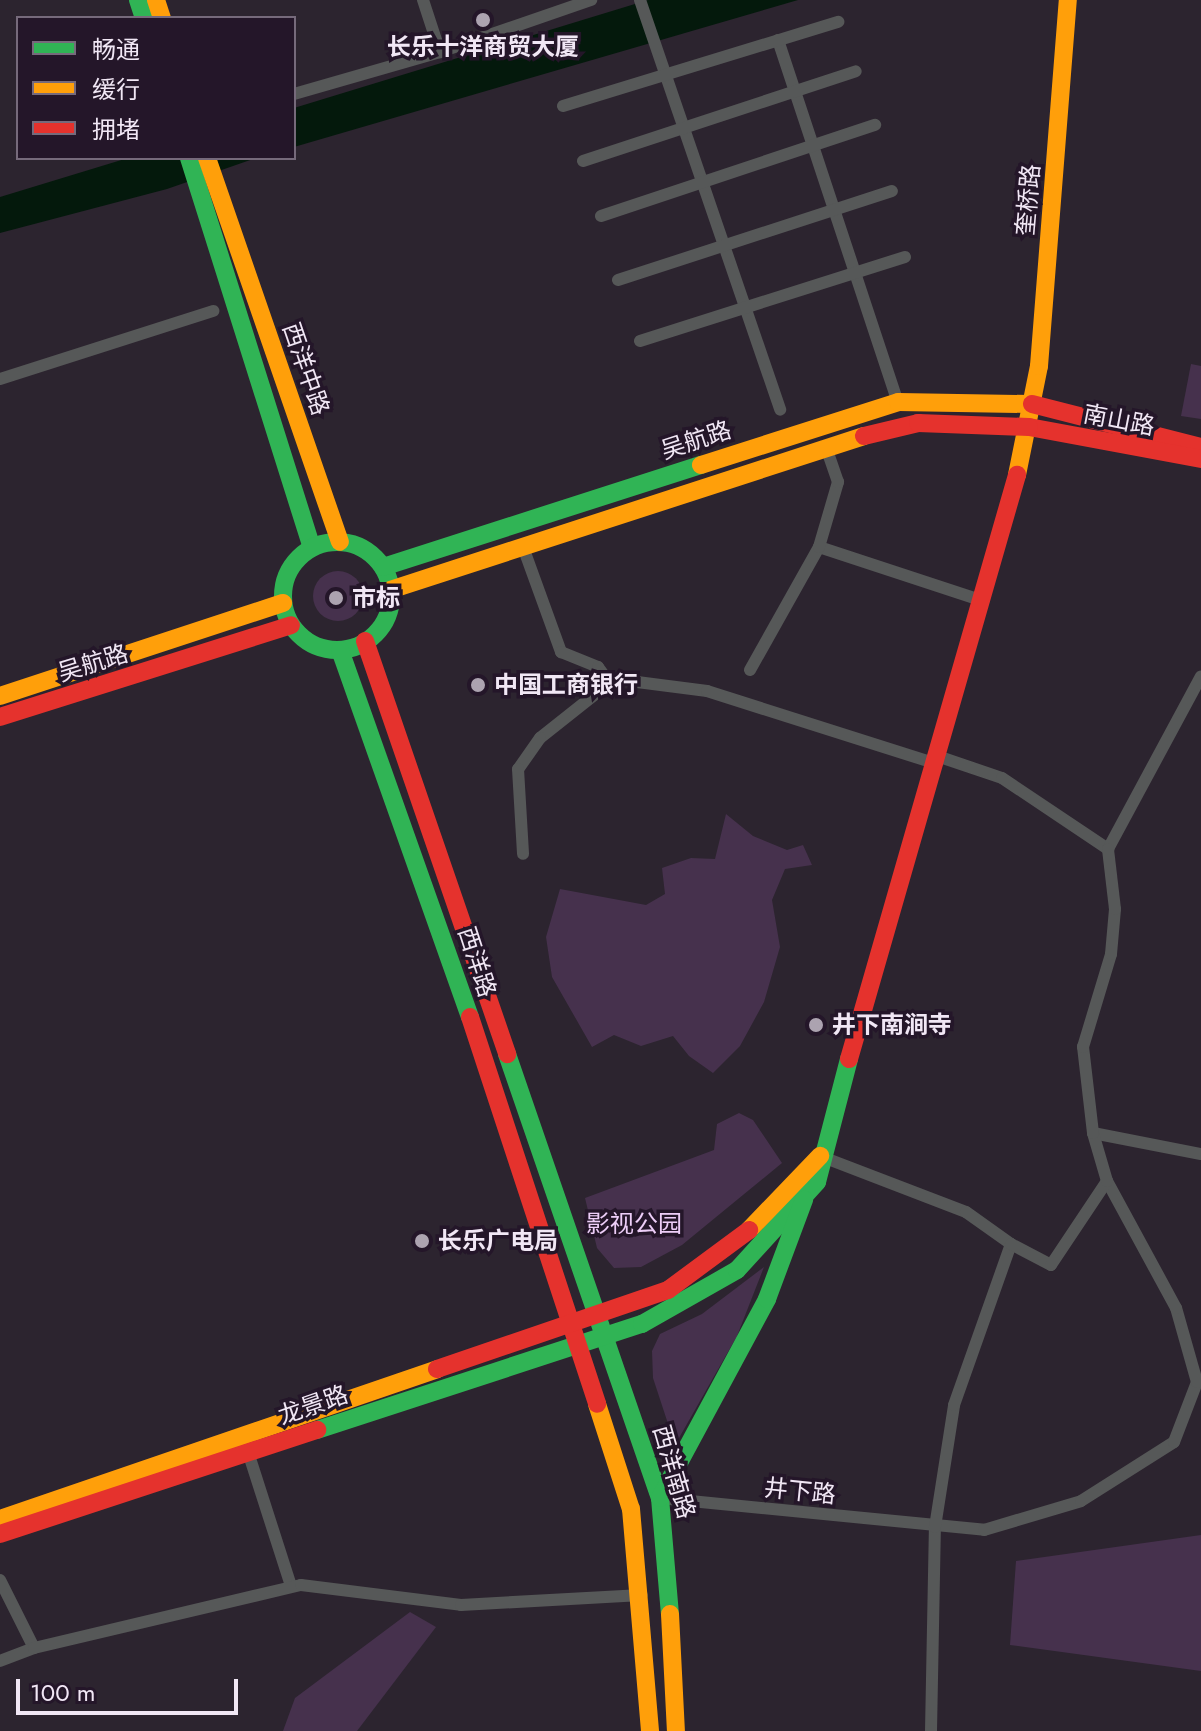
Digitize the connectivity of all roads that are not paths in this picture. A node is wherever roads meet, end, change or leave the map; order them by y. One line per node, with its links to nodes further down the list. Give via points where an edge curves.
1 (423, 0): 7 (street)
2 (591, 0): 7 (street)
3 (1068, 0): 33 (main road, 奎桥路)
4 (640, 2): 9 (street)
5 (838, 22): 6 (street)
6 (778, 40): 9 (street); 10 (street)
7 (440, 52): 11 (street)
8 (856, 71): 10 (street)
9 (664, 75): 12 (street); 14 (street)
10 (795, 91): 14 (street); 15 (street)
11 (296, 93)
12 (563, 106)
13 (875, 125): 15 (street)
14 (682, 128): 18 (street); 19 (street)
15 (813, 146): 19 (street); 21 (street)
16 (190, 160): 22 (main road)
17 (207, 160): 22 (main road)
18 (583, 161)
19 (701, 183): 23 (street); 24 (street)
20 (892, 191): 21 (street)
21 (834, 209): 24 (street); 26 (street)
22 (217, 215): 37 (main road, 西洋中路); 39 (main road, 西洋中路)
23 (601, 216)
24 (723, 246): 27 (street); 28 (street)
25 (905, 257): 26 (street)
26 (855, 273): 28 (street); 32 (street)
27 (618, 280)
28 (745, 308): 30 (street); 34 (street)
29 (213, 311): 31 (street)
30 (640, 341)
31 (0, 379)
32 (898, 402): 33 (main road, 吴航路); 43 (main road, 吴航路)
33 (1032, 404): 35 (main road, 奎桥路); 36 (main road, 南山路)
34 (780, 410)
35 (1029, 427): 38 (main road, 吴航路, via 918,423); 40 (main road, 南山路); 49 (main road, 奎桥路)
36 (1201, 447)
37 (308, 448): 39 (main road); 41 (main road, 西洋中路)
38 (826, 448): 44 (main road, 吴航路); 45 (street, via 838,482)
39 (283, 456): 42 (main road, 西洋中路)
40 (1201, 459)
41 (340, 542): 42 (main road); 46 (main road, via 361,547)
42 (312, 547): 50 (main road, via 289,570)
43 (446, 547): 46 (main road, 吴航路); 47 (main road)
44 (523, 547): 47 (main road, 吴航路); 58 (street, via 561,652 598,667)
45 (819, 547): 49 (street); 56 (street)
46 (383, 567): 48 (main road)
47 (453, 570): 48 (main road, 吴航路)
48 (390, 590): 53 (main road, via 385,619)
49 (983, 601): 63 (main road, 奎桥路)
50 (283, 603): 51 (main road); 52 (main road, 吴航路)
51 (291, 625): 54 (main road, via 312,644); 55 (main road, 吴航路)
52 (190, 634): 55 (main road); 59 (main road, 吴航路)
53 (365, 641): 54 (main road); 60 (main road, 西洋路)
54 (340, 650): 61 (main road, 西洋路)
55 (197, 656): 62 (main road, 吴航路)
56 (750, 670)
57 (1201, 676): 64 (street)
58 (606, 678): 63 (street, via 707,691); 65 (street, via 603,688 540,738 518,769)
59 (0, 696)
60 (386, 703): 61 (main road); 72 (main road, 西洋路)
61 (365, 710): 74 (main road, 西洋路)
62 (0, 717)
63 (939, 760): 64 (street, via 1002,778); 68 (main road, 奎桥路)
64 (1108, 849): 66 (street, 井下路, via 1115,909 1111,954 1083,1047)
65 (523, 854)
66 (1093, 1133): 67 (street); 69 (street, 井下路)
67 (1201, 1154)
68 (820, 1156): 70 (main road, 奎桥路, via 817,1182); 71 (street, via 966,1212); 73 (main road, via 750,1229 694,1274 668,1290)
69 (1107, 1181): 71 (street, via 1051,1265); 80 (street, 井下路, via 1176,1308 1197,1382 1174,1442 1081,1501 984,1530)
70 (804, 1200): 75 (main road, 龙景路, via 737,1270 642,1324); 78 (main road, 奎桥路, via 767,1299)
71 (1011, 1244): 80 (street, via 954,1405)
72 (583, 1283): 73 (main road, 西洋南路)
73 (596, 1316): 74 (main road); 75 (main road, 西洋南路)
74 (572, 1324): 76 (main road); 79 (main road)
75 (602, 1335): 76 (main road, 龙景路); 78 (main road, 西洋南路)
76 (577, 1343): 77 (main road, 龙景路); 84 (main road, via 631,1509)
77 (248, 1452): 81 (main road, 龙景路); 83 (street)
78 (660, 1498): 80 (street, 井下路); 88 (main road, 西洋南路)
79 (0, 1519)
80 (935, 1527): 89 (street)
81 (0, 1534)
82 (0, 1580): 85 (street)
83 (291, 1586): 84 (street, via 461,1605); 85 (street)
84 (642, 1595): 87 (main road)
85 (34, 1648): 86 (street)
86 (0, 1661)
87 (650, 1731)
88 (676, 1731)
89 (931, 1731)

